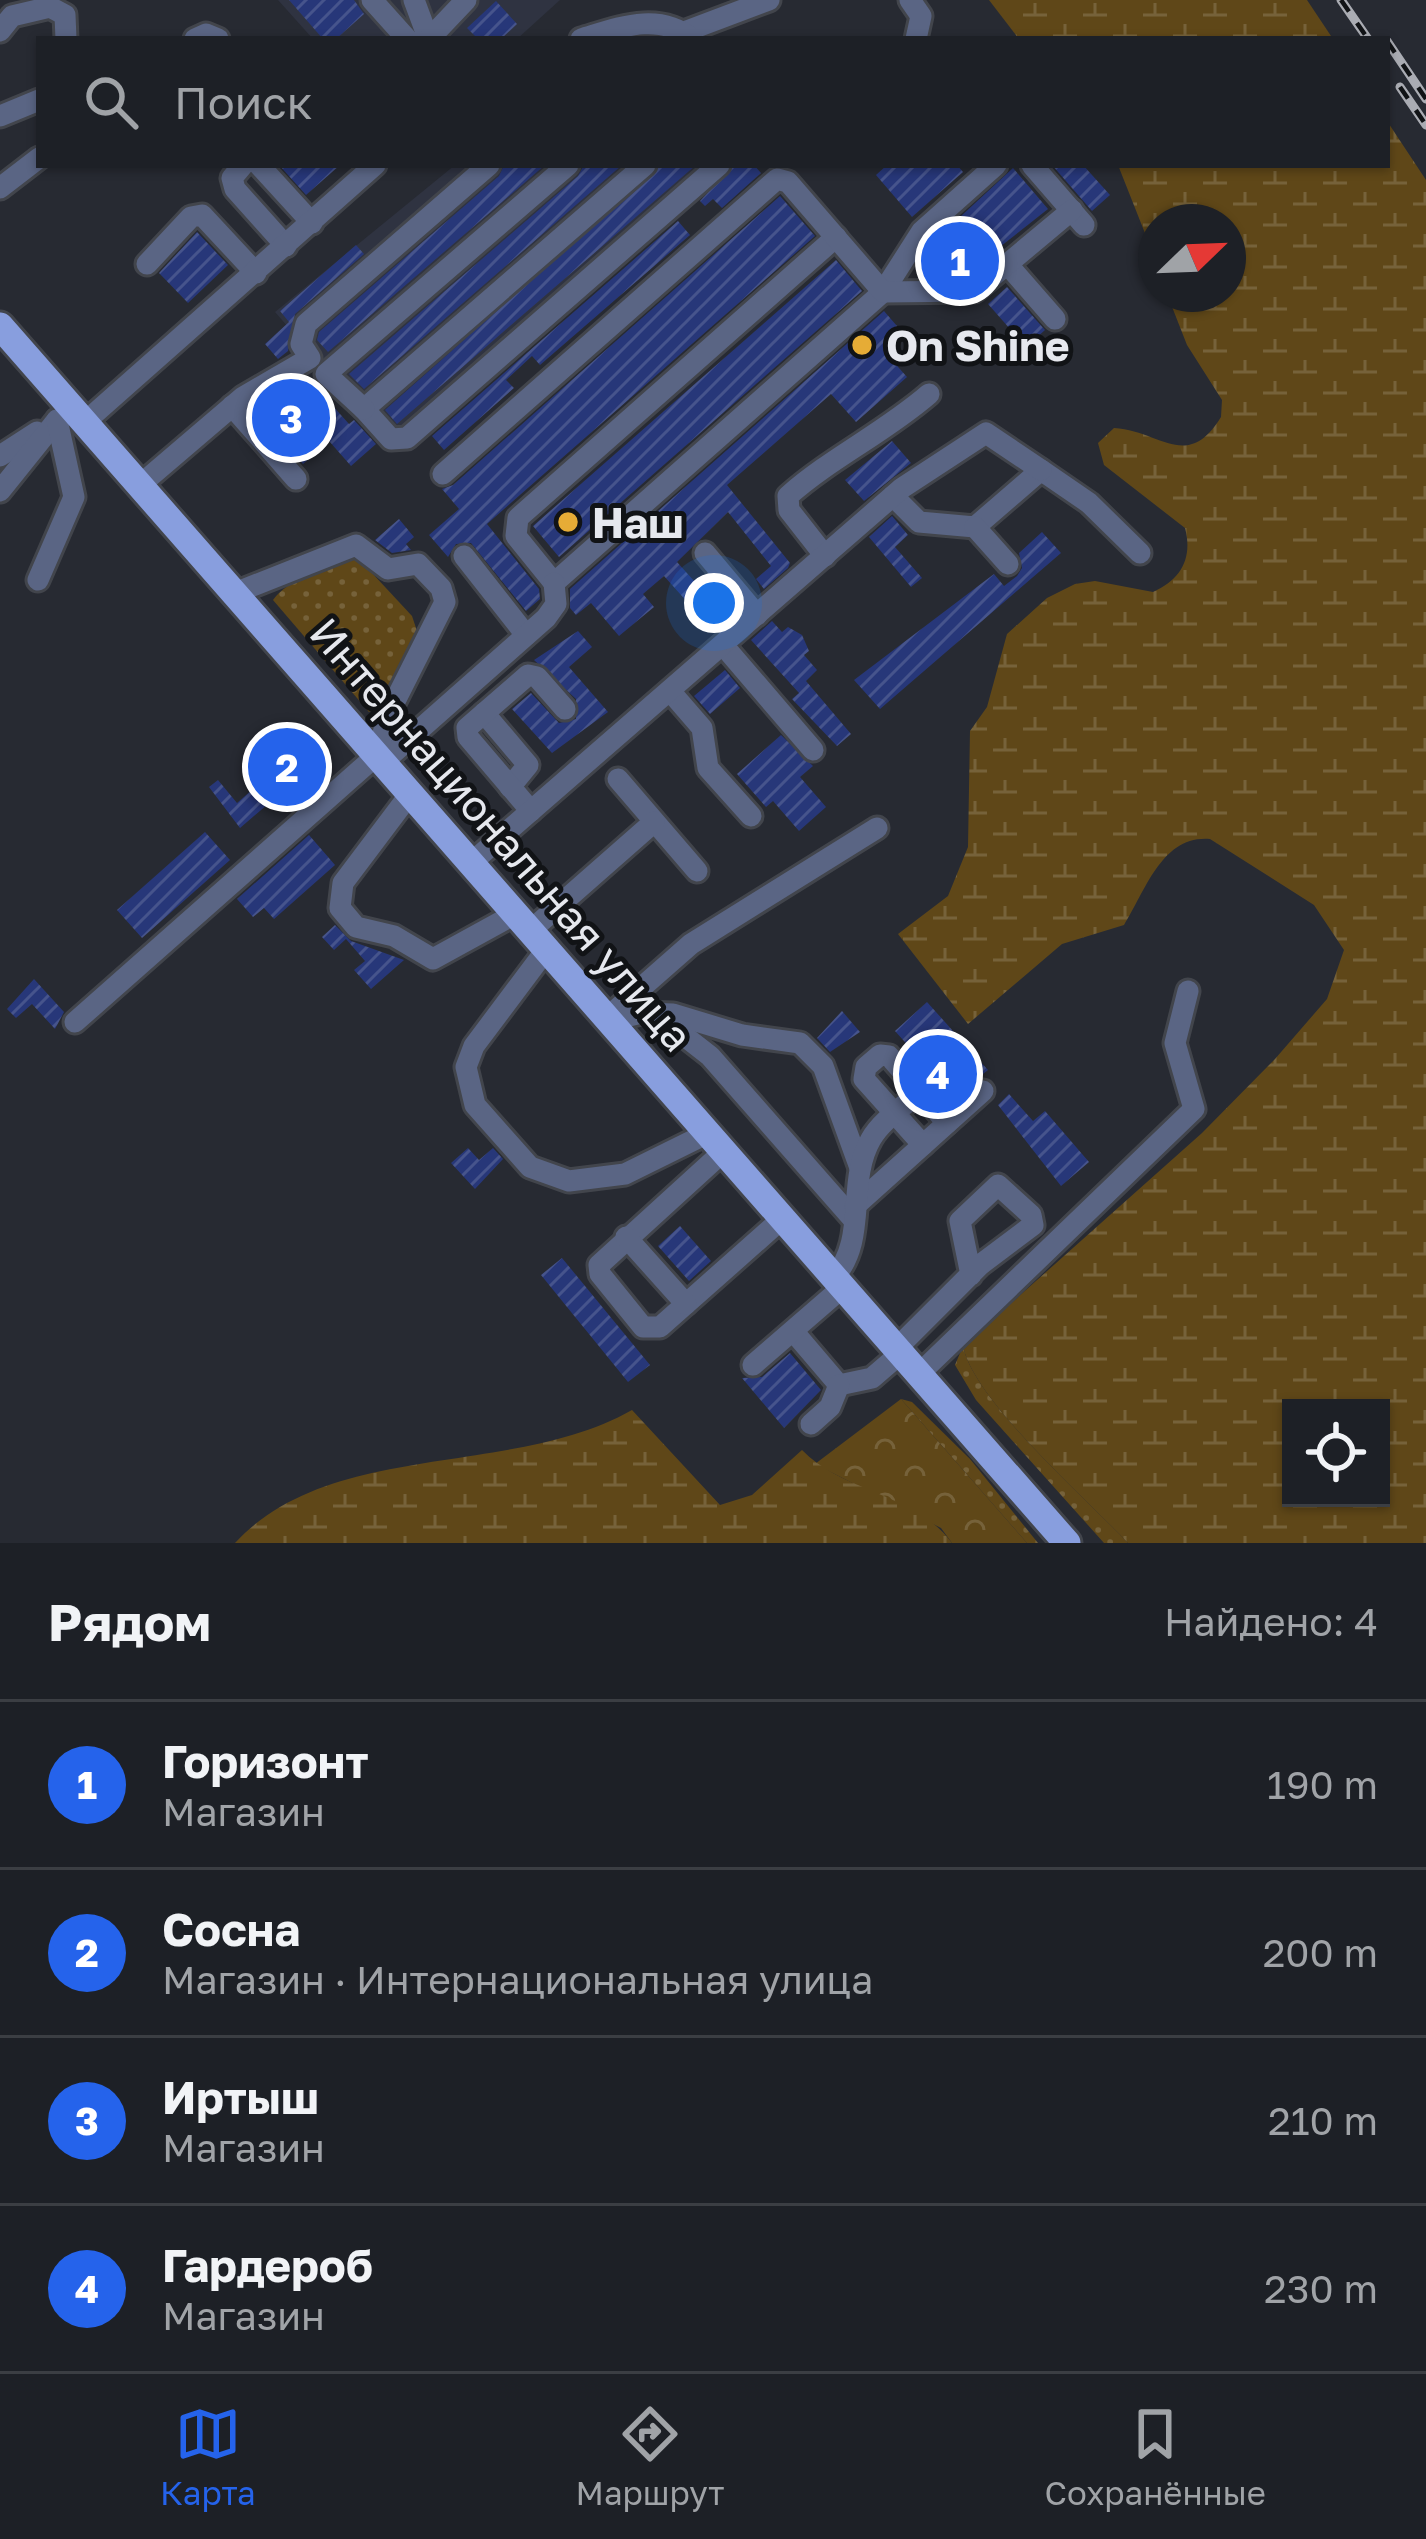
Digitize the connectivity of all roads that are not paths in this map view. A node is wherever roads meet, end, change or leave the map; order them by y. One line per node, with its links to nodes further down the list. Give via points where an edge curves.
1 (372, 0): 9 (lane)
2 (414, 0): 10 (lane)
3 (466, 0): 11 (lane)
4 (769, 0): 13 (lane)
5 (910, 0): 14 (lane, via 921,16)
6 (0, 31): 8 (lane, via 12,16 50,7 64,15)
7 (643, 31): 12 (lane); 13 (lane)
8 (66, 36)
9 (418, 36)
10 (421, 36)
11 (423, 36)
12 (604, 36)
13 (688, 36)
14 (917, 36)
15 (36, 101): 16 (lane)
16 (0, 116)
17 (36, 160): 27 (lane)
18 (240, 168): 30 (lane, via 235,189)
19 (262, 168): 28 (lane)
20 (366, 168): 28 (lane)
21 (486, 168): 37 (lane, via 305,324 301,344)
22 (564, 168): 37 (lane)
23 (643, 168): 40 (lane)
24 (716, 168): 40 (lane, via 401,442)
25 (993, 168): 34 (lane, via 922,231)
26 (1035, 168): 32 (lane, via 1078,218)
27 (0, 188)
28 (311, 223): 30 (lane)
29 (836, 237): 34 (lane); 44 (lane, via 788,182 772,182); 56 (lane, via 518,518 516,536)
30 (286, 246): 33 (lane)
31 (146, 264): 33 (lane, via 190,217 202,215)
32 (1008, 265): 34 (lane, via 964,293); 35 (lane)
33 (256, 273): 41 (lane)
34 (883, 292): 56 (lane)
35 (1055, 319)
36 (0, 326): 41 (main road, Интернациональная улица)
37 (318, 366): 39 (lane); 40 (lane)
38 (929, 394): 53 (lane, via 788,496 789,510)
39 (232, 406): 45 (lane); 46 (lane)
40 (364, 409)
41 (71, 416): 42 (lane); 46 (main road, Интернациональная улица); 47 (lane); 55 (lane, via 74,497)
42 (0, 456)
43 (1041, 470): 48 (lane, via 986,433); 49 (lane); 51 (lane, via 1090,503)
44 (443, 474)
45 (296, 479)
46 (140, 485): 57 (main road, Интернациональная улица)
47 (0, 491)
48 (893, 496): 49 (lane, via 926,525); 53 (lane)
49 (975, 527): 54 (lane)
50 (705, 553): 58 (lane)
51 (1139, 553)
52 (464, 556): 59 (lane)
53 (825, 556): 58 (lane)
54 (1008, 564)
55 (38, 580)
56 (554, 584): 59 (lane, via 553,610)
57 (235, 593): 64 (main road, Интернациональная улица); 64 (lane, via 356,545 388,568 418,564 441,588 443,609 388,715)
58 (757, 615): 60 (lane)
59 (526, 635): 64 (lane)
60 (723, 645): 61 (lane); 63 (lane)
61 (670, 691): 67 (lane); 68 (lane, via 701,728 708,768)
62 (565, 709): 67 (lane, via 533,674 484,713 528,765 510,787)
63 (813, 749)
64 (380, 759): 66 (main road, Интернациональная улица); 77 (lane)
65 (618, 779): 69 (lane)
66 (410, 794): 71 (main road, Интернациональная улица); 73 (lane, via 343,883 340,908 356,927 394,936 433,959)
67 (531, 811): 71 (lane)
68 (751, 816)
69 (655, 822): 72 (lane); 73 (lane)
70 (877, 828): 76 (lane, via 691,944)
71 (471, 863): 73 (main road, Интернациональная улица)
72 (698, 871)
73 (530, 932): 76 (main road, Интернациональная улица); 82 (lane, via 473,1046 467,1084 475,1105 530,1167 569,1180 625,1174)
74 (1187, 992): 92 (lane, via 1175,1043 1194,1109)
75 (653, 1012): 76 (lane); 84 (lane, via 808,1048 826,1074); 85 (lane, via 710,1056)
76 (608, 1019): 82 (main road, Интернациональная улица)
77 (75, 1022)
78 (982, 1091): 81 (lane)
79 (920, 1092): 80 (lane); 80 (lane, via 890,1056 866,1067 865,1079); 81 (lane)
80 (895, 1114): 83 (lane); 84 (lane, via 875,1132)
81 (947, 1123): 83 (lane)
82 (716, 1142): 86 (main road, Интернациональная улица); 87 (lane)
83 (922, 1145): 85 (lane)
84 (860, 1168): 85 (lane)
85 (855, 1213): 89 (lane)
86 (782, 1218): 89 (main road, Интернациональная улица); 90 (lane)
87 (626, 1237): 90 (lane); 90 (lane, via 599,1268 643,1327 660,1328)
88 (970, 1275): 92 (lane)
89 (839, 1282): 91 (lane); 92 (main road, Интернациональная улица)
90 (686, 1304)
91 (793, 1331): 93 (lane); 94 (lane)
92 (906, 1358): 94 (lane); 95 (main road, Интернациональная улица)
93 (754, 1365)
94 (839, 1385): 96 (lane)
95 (940, 1398): 97 (main road); 98 (main road)
96 (811, 1424)
97 (1055, 1543)
98 (1067, 1543)

